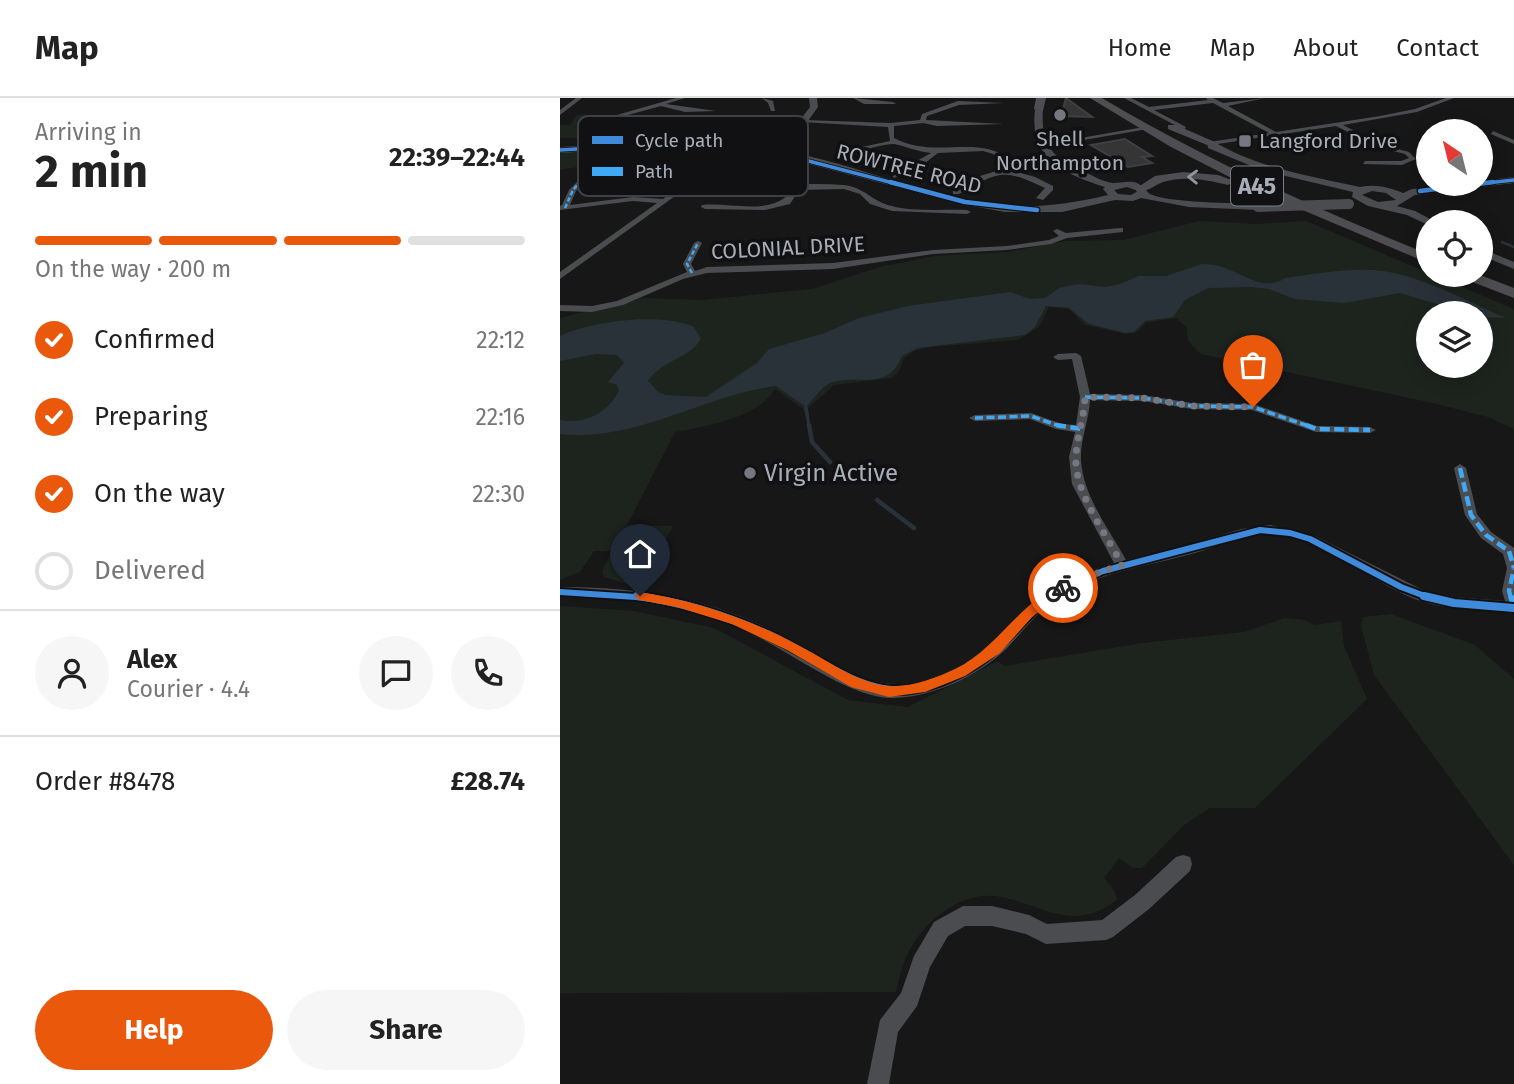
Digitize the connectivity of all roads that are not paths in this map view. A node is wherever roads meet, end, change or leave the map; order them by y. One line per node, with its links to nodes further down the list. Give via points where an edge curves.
1 (579, 98): 21 (street)
2 (682, 98): 15 (street)
3 (765, 98): 19 (street)
4 (813, 98): 23 (street)
5 (856, 98): 16 (street)
6 (1095, 98): 29 (highway, A45)
7 (1112, 98): 77 (highway, A45, via 1244,170)
8 (1120, 98): 35 (highway, via 1180,132)
9 (1127, 98): 18 (street)
10 (1262, 98): 17 (street)
11 (1451, 98): 28 (street, via 1417,110)
12 (1211, 99): 17 (street); 18 (street)
13 (1001, 103): 24 (street, via 958,103 924,115)
14 (1040, 103): 36 (street, via 1038,135)
15 (663, 105): 20 (street); 22 (street)
16 (887, 105)
17 (1221, 105): 32 (street)
18 (1148, 109): 30 (street)
19 (773, 110)
20 (713, 111)
21 (563, 113)
22 (622, 116)
23 (808, 116)
24 (923, 121): 26 (street); 27 (street)
25 (808, 122): 27 (street)
26 (1001, 124)
27 (891, 125): 33 (street, via 889,134)
28 (1338, 125): 32 (street); 42 (street, via 1413,159)
29 (1142, 128): 36 (street); 74 (highway, A45)
30 (1184, 128)
31 (1493, 132): 34 (street)
32 (1276, 134): 35 (street)
33 (894, 142): 39 (street); 41 (street)
34 (1514, 142)
35 (1211, 143): 52 (street, via 1246,162)
36 (1043, 145): 47 (street, via 1058,161)
37 (578, 149): 38 (street)
38 (560, 150)
39 (935, 152): 43 (street, via 990,150 1007,160); 45 (street)
40 (808, 157): 66 (street, ROWTREE ROAD, via 985,206 1045,210)
41 (842, 158)
42 (1365, 163)
43 (1006, 171): 55 (street, via 978,178); 59 (street, via 1048,186)
44 (885, 174): 45 (street)
45 (894, 176): 46 (street)
46 (903, 178)
47 (1089, 178): 56 (street); 66 (street, via 1099,193)
48 (1514, 180): 49 (street)
49 (1493, 183)
50 (578, 184): 69 (street)
51 (808, 188): 72 (street, via 844,187 892,209)
52 (1359, 190): 53 (street); 65 (street, via 1356,195)
53 (1385, 190): 54 (street); 63 (street)
54 (1416, 191)
55 (956, 192)
56 (1114, 192): 57 (street, via 1130,185); 66 (street, ROWTREE ROAD)
57 (1142, 192): 65 (street, bridge, via 1189,204 1258,207); 74 (highway, one-way to 57, via 1213,178 1161,178)
58 (1416, 193): 63 (street)
59 (1047, 195)
60 (671, 196): 64 (street)
61 (791, 196): 68 (street, via 787,202 765,208)
62 (1423, 196): 70 (street, via 1416,204)
63 (1401, 199): 67 (street, via 1394,205); 71 (street)
64 (664, 201): 69 (street, via 633,199); 82 (street)
65 (1364, 201): 67 (street)
66 (1090, 204)
67 (1376, 205): 71 (street)
68 (705, 207)
69 (563, 208)
70 (1420, 210)
71 (1411, 213): 73 (street)
72 (961, 214)
73 (1416, 216)
74 (1327, 218): 78 (highway, A45)
75 (1120, 230): 81 (street, COLONIAL DRIVE, via 1061,233 1051,242 933,252 853,265)
76 (698, 243): 81 (street, via 687,264)
77 (1416, 243)
78 (1416, 254)
79 (1493, 257): 80 (street)
80 (1514, 266)
81 (692, 273): 87 (street, COLONIAL DRIVE, via 620,303)
82 (561, 274)
83 (1493, 274): 84 (highway)
84 (1514, 282)
85 (1493, 285): 86 (highway)
86 (1514, 293)
87 (560, 309)
88 (1058, 357): 89 (street, via 1076,356)
89 (1085, 397): 91 (street); 92 (street, via 1253,407 1316,429)
90 (975, 418): 91 (street, via 1031,416)
91 (1082, 429): 94 (street, via 1076,457 1078,484)
92 (1370, 430)
93 (1460, 468): 95 (street, via 1471,515 1509,551)
94 (1122, 565): 96 (street, via 1082,578 1053,594 1027,614 996,649 960,673 925,686 889,691 856,684 791,647 677,602); 97 (street, via 1236,534 1270,530 1338,552 1423,596)
95 (1514, 569): 97 (street, via 1509,591)
96 (560, 592)
97 (1514, 608)
98 (1183, 864): 99 (street, via 1106,930 1046,934 992,916 962,916 941,929 921,963 910,999 888,1028)
99 (878, 1084)

